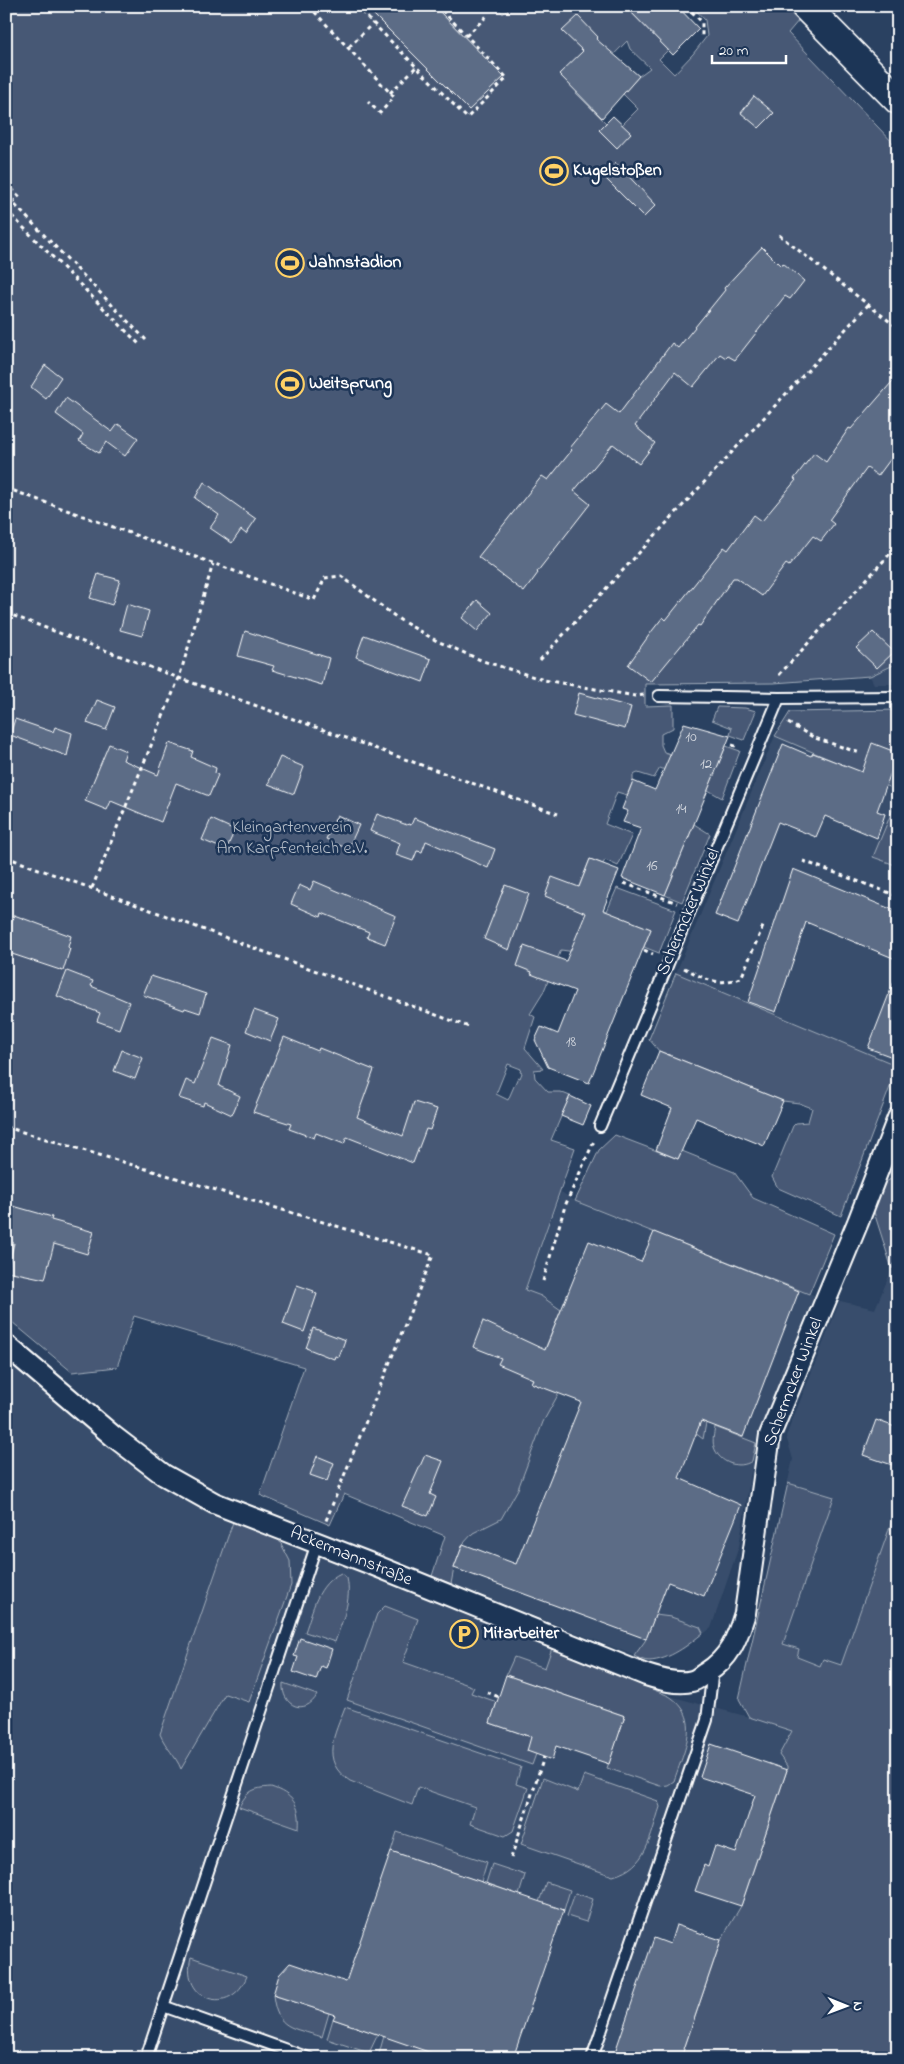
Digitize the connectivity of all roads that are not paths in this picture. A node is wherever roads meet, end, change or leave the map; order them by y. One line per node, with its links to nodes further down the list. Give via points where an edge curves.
1 (805, 6): 2 (main road)
2 (898, 100)
3 (659, 696): 5 (lane)
4 (898, 696): 5 (lane)
5 (779, 698): 7 (lane, Schermcker Winkel)
6 (898, 1118): 10 (street, Schermcker Winkel, via 770,1435 745,1612)
7 (600, 1126)
8 (6, 1345): 9 (street, Ackermannstraße, via 164,1475 214,1502)
9 (317, 1543): 11 (street, Ackermannstraße, via 646,1676 692,1681); 12 (lane)
10 (728, 1655): 11 (street, Ackermannstraße)
11 (713, 1669): 15 (lane, via 707,1720)
12 (163, 2006): 13 (lane); 14 (lane)
13 (146, 2058)
14 (309, 2058)
15 (592, 2058)

